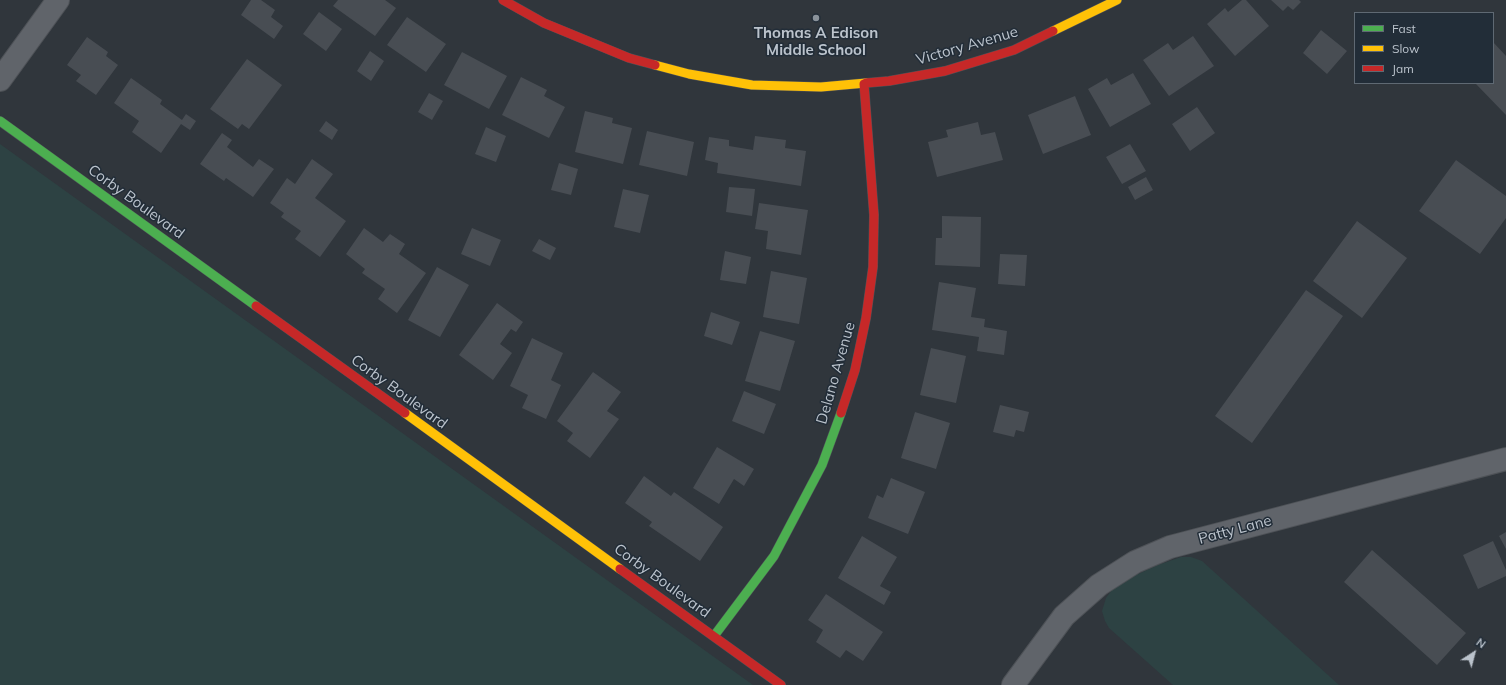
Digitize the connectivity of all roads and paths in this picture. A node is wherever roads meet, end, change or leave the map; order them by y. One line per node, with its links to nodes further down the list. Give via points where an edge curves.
1 (58, 0): 4 (street)
2 (503, 0): 5 (street, Victory Avenue, via 544,23 629,58 689,74 752,85 821,87)
3 (1117, 0): 5 (street, Victory Avenue, via 1014,50 945,71)
4 (0, 80)
5 (864, 84): 8 (street, Delano Avenue, via 874,214 873,267 855,370 822,465 802,506 774,556)
6 (0, 121): 8 (street, Corby Boulevard)
7 (1506, 460): 10 (street, Patty Lane, via 1170,547 1135,562 1099,585 1064,616)
8 (714, 636): 9 (street, Corby Boulevard)
9 (781, 685)
10 (1013, 685)

